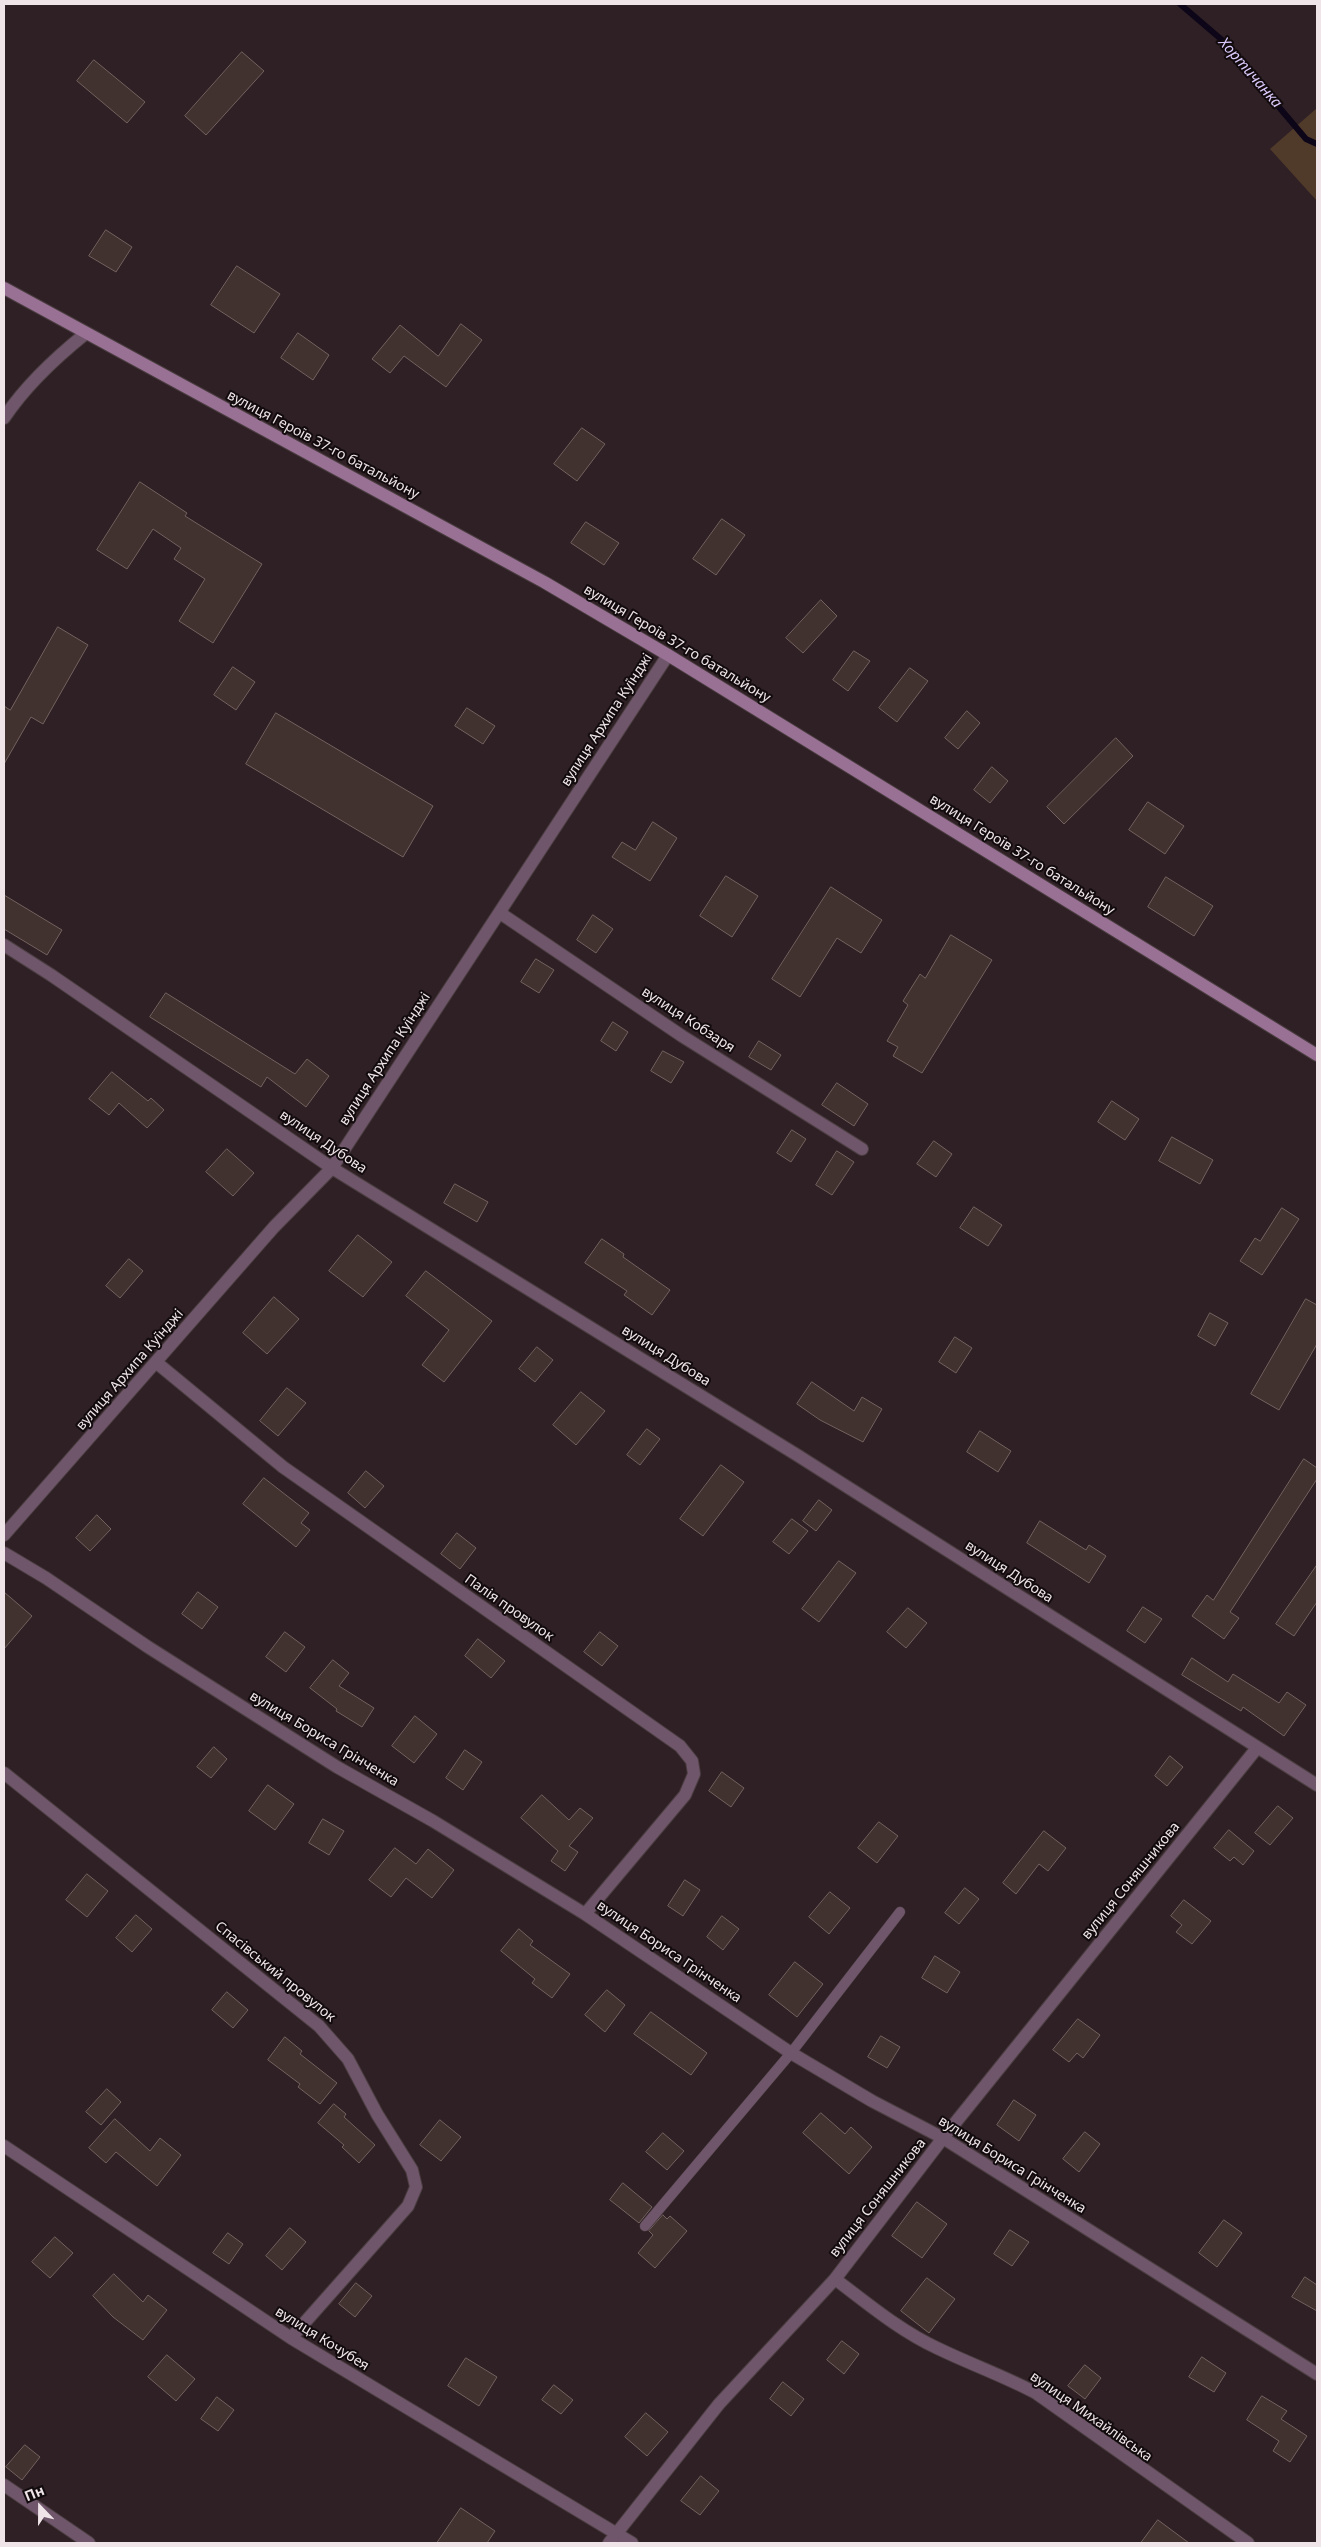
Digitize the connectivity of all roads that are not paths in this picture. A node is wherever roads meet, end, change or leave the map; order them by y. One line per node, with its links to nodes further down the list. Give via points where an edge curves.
1 (4, 288): 2 (street, вулиця Героїв 37-го батальйону)
2 (86, 334): 3 (street, via 49,363); 4 (street, вулиця Героїв 37-го батальйону, via 536,578)
3 (4, 418)
4 (668, 655): 5 (street, вулиця Архипа Куїнджі); 7 (street, вулиця Героїв 37-го батальйону)
5 (500, 913): 8 (street, вулиця Кобзаря, via 682,1036); 9 (street, вулиця Архипа Куїнджі)
6 (4, 945): 9 (street, вулиця Дубова)
7 (1317, 1055)
8 (862, 1149)
9 (332, 1168): 10 (street, вулиця Архипа Куїнджі, via 274,1227); 13 (street, вулиця Дубова, via 798,1455)
10 (157, 1362): 11 (street, вулиця Архипа Куїнджі); 17 (street, Палія провулок, via 283,1467 680,1746 689,1757 694,1779 685,1795)
11 (4, 1535)
12 (4, 1553): 17 (street, вулиця Бориса Грінченка, via 337,1766)
13 (1257, 1748): 15 (street, вулиця Дубова); 19 (street, вулиця Соняшникова)
14 (4, 1773): 23 (street, Спасівський провулок, via 318,2026 348,2059 412,2170 416,2187 408,2206)
15 (1317, 1785)
16 (900, 1912): 18 (lane)
17 (585, 1914): 18 (street, вулиця Бориса Грінченка)
18 (791, 2052): 19 (street, вулиця Бориса Грінченка, via 872,2101); 21 (lane)
19 (943, 2138): 22 (street, вулиця Соняшникова); 24 (street, вулиця Бориса Грінченка)
20 (4, 2146): 23 (street, вулиця Кочубея)
21 (645, 2226)
22 (835, 2279): 26 (street, вулиця Соняшникова, via 719,2404); 29 (street, вулиця Михайлівська, via 936,2348 1036,2393)
23 (291, 2338): 26 (street, вулиця Кочубея)
24 (1317, 2374)
25 (4, 2485): 27 (street)
26 (613, 2538): 28 (street, вулиця Кочубея)
27 (89, 2543)
28 (632, 2543)
29 (1248, 2543)

